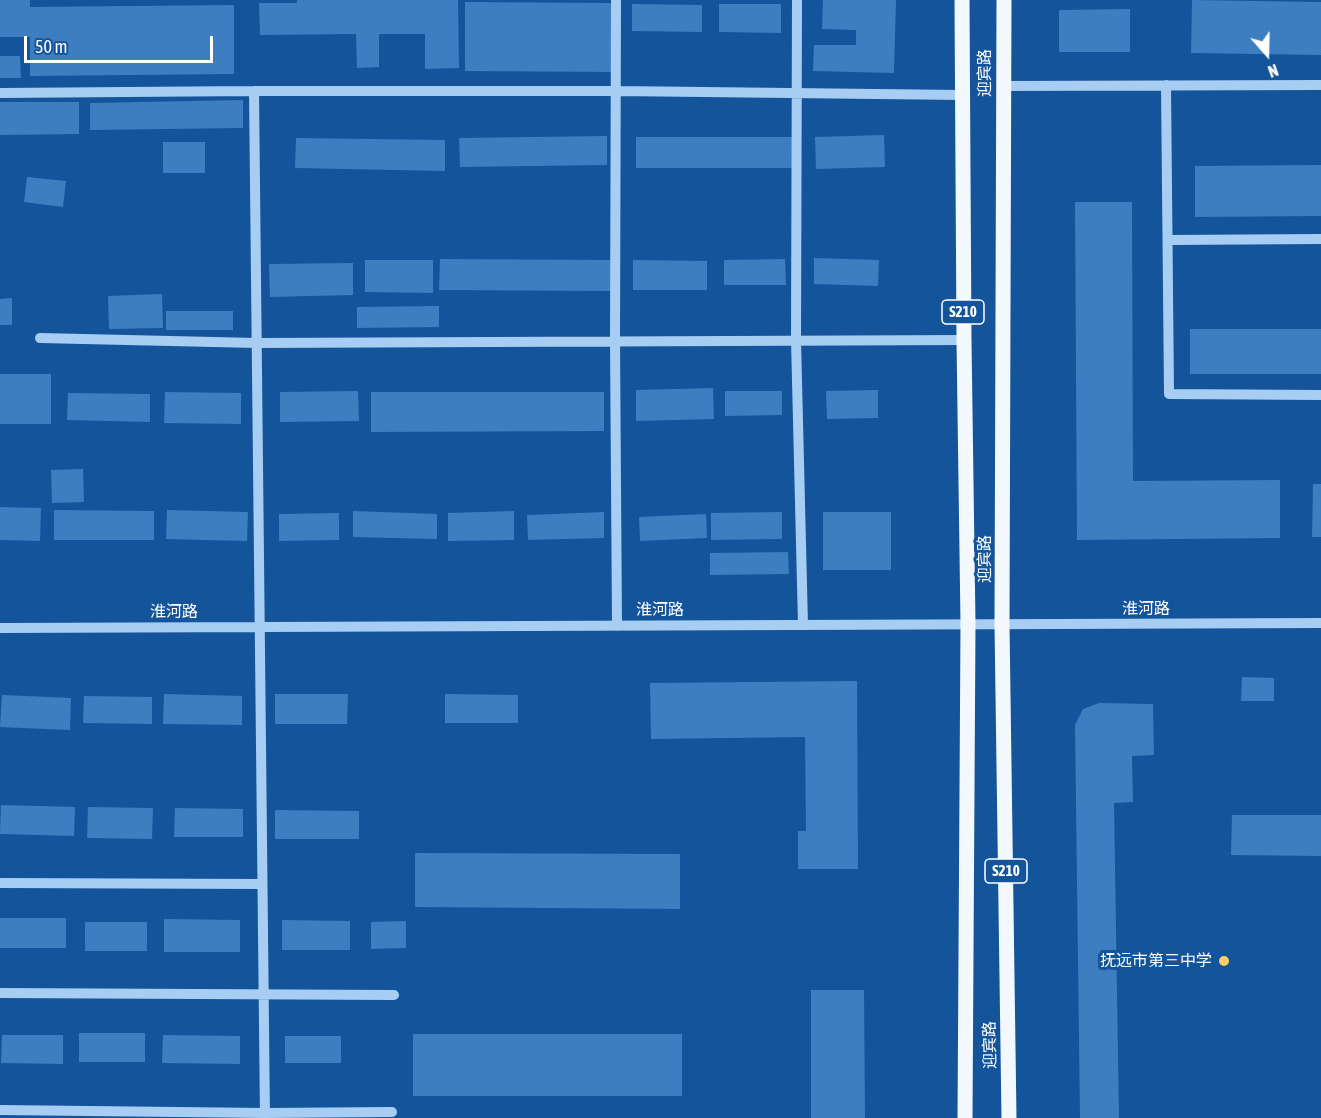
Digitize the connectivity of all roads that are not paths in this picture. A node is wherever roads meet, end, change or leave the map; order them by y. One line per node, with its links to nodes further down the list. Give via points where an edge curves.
1 (616, 0): 9 (street)
2 (797, 0): 11 (street)
3 (962, 0): 12 (main road, 迎宾路 / S210)
4 (1004, 0): 6 (main road, 迎宾路 / S210)
5 (1321, 85): 7 (street)
6 (1003, 86): 7 (street); 23 (main road, 迎宾路 / S210)
7 (1166, 86): 14 (street)
8 (254, 91): 9 (street); 10 (street); 19 (street)
9 (617, 91): 11 (street); 18 (street)
10 (0, 93)
11 (797, 93): 12 (street); 16 (street)
12 (962, 95): 17 (main road, 迎宾路 / S210)
13 (1321, 239): 14 (street)
14 (1167, 240): 20 (street, via 1169,394)
15 (40, 338): 19 (street)
16 (796, 340): 17 (street); 18 (street); 24 (street)
17 (964, 340): 22 (main road, 迎宾路 / S210)
18 (615, 341): 19 (street); 25 (street)
19 (257, 343): 26 (street)
20 (1321, 395)
21 (1321, 623): 23 (street, 淮河路)
22 (968, 624): 23 (street, 淮河路); 24 (street, 淮河路); 36 (main road, 迎宾路 / S210)
23 (1002, 624): 37 (main road, 迎宾路 / S210)
24 (803, 625): 25 (street, 淮河路)
25 (617, 626): 26 (street, 淮河路)
26 (260, 627): 27 (street, 淮河路); 29 (street)
27 (0, 628)
28 (0, 883): 29 (street)
29 (262, 884): 31 (street)
30 (0, 993): 31 (street)
31 (264, 995): 32 (street); 35 (street)
32 (394, 995)
33 (0, 1110): 35 (street)
34 (392, 1112): 35 (street)
35 (265, 1115)
36 (966, 1118)
37 (1009, 1118)

